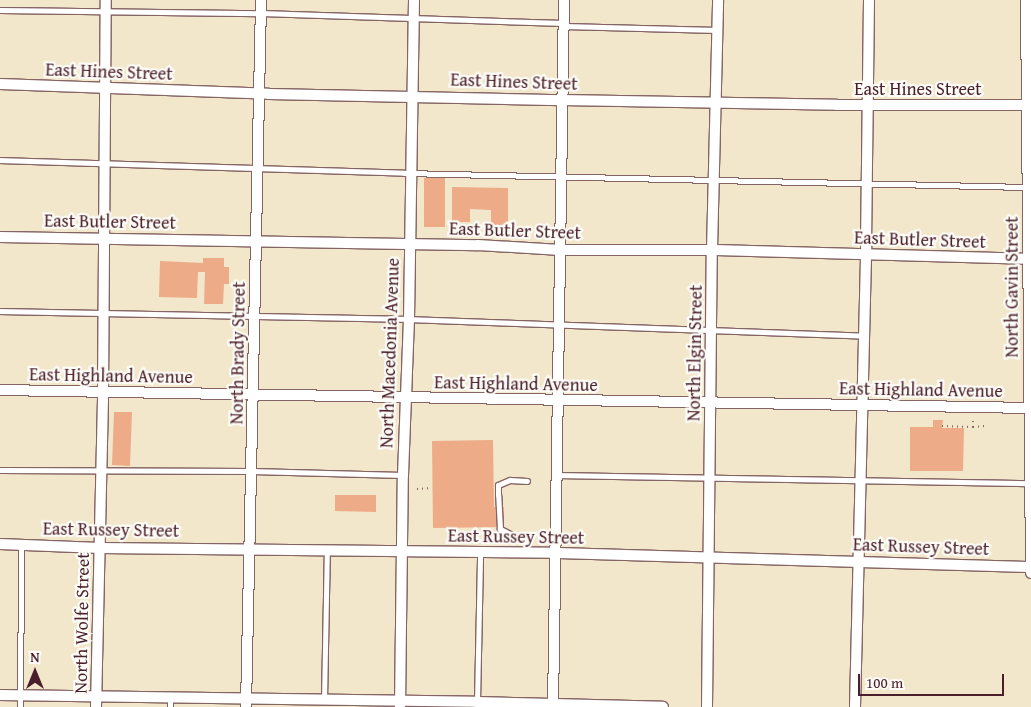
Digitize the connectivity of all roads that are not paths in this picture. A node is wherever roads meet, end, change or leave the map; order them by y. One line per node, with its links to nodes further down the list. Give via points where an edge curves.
1 (106, 0): 9 (street, North Wolfe Street)
2 (261, 0): 10 (street, North Brady Street)
3 (414, 0): 11 (street, North Macedonia Avenue)
4 (564, 0): 12 (street)
5 (718, 0): 13 (street, North Elgin Street)
6 (869, 0): 20 (street)
7 (1026, 0): 21 (street, North Gavin Street)
8 (0, 10): 9 (lane)
9 (106, 12): 10 (lane); 15 (street, North Wolfe Street)
10 (261, 13): 11 (lane); 16 (street, North Brady Street)
11 (414, 18): 12 (lane); 17 (street, North Macedonia Avenue)
12 (564, 24): 13 (lane); 18 (street)
13 (718, 30): 19 (street, North Elgin Street)
14 (0, 84): 15 (street, East Hines Street)
15 (105, 89): 16 (street, East Hines Street); 23 (street, North Wolfe Street)
16 (260, 93): 17 (street, East Hines Street); 24 (street, North Brady Street)
17 (413, 97): 18 (street, East Hines Street); 25 (street, North Macedonia Avenue)
18 (562, 100): 19 (street, East Hines Street); 26 (street)
19 (716, 102): 20 (street, East Hines Street); 27 (street, North Elgin Street)
20 (869, 105): 21 (street, East Hines Street); 28 (street)
21 (1027, 105): 29 (street, North Gavin Street)
22 (0, 160): 23 (lane)
23 (104, 164): 24 (lane); 31 (street, North Wolfe Street)
24 (258, 169): 25 (lane); 32 (street, North Brady Street)
25 (412, 174): 26 (lane); 33 (street, North Macedonia Avenue)
26 (562, 175): 27 (lane); 34 (street)
27 (714, 180): 28 (lane); 35 (street, North Elgin Street)
28 (868, 183): 29 (lane); 36 (street)
29 (1028, 188): 37 (street, North Gavin Street)
30 (0, 237): 31 (street, East Butler Street)
31 (104, 238): 32 (street, East Butler Street); 39 (street, North Wolfe Street)
32 (256, 241): 33 (street, East Butler Street); 40 (street, North Brady Street)
33 (410, 244): 34 (street, East Butler Street); 41 (street, North Macedonia Avenue)
34 (561, 250): 35 (street, East Butler Street); 42 (street)
35 (712, 250): 36 (street, East Butler Street); 43 (street, North Elgin Street)
36 (866, 254): 37 (street, East Butler Street); 44 (street)
37 (1029, 259): 52 (street, North Gavin Street)
38 (0, 312): 39 (lane)
39 (103, 314): 40 (lane); 46 (street, North Wolfe Street)
40 (255, 317): 41 (lane); 47 (street, North Brady Street)
41 (409, 319): 42 (lane); 48 (street, North Macedonia Avenue)
42 (559, 326): 43 (lane); 49 (street)
43 (712, 330): 44 (lane); 50 (street, North Elgin Street)
44 (864, 336): 51 (street)
45 (0, 390): 46 (street, East Highland Avenue)
46 (102, 392): 47 (street, East Highland Avenue); 54 (street, North Wolfe Street)
47 (254, 395): 48 (street, East Highland Avenue); 55 (street, North Brady Street)
48 (405, 398): 49 (street, East Highland Avenue); 56 (street, North Macedonia Avenue)
49 (556, 400): 50 (street, East Highland Avenue); 57 (street)
50 (711, 404): 51 (street, East Highland Avenue); 58 (street, North Elgin Street)
51 (862, 406): 52 (street, East Highland Avenue); 60 (street)
52 (1030, 408): 61 (street, North Gavin Street)
53 (0, 470): 54 (lane)
54 (100, 471): 55 (lane); 65 (street, North Wolfe Street)
55 (251, 471): 56 (lane); 66 (street, North Brady Street)
56 (403, 475): 68 (street, North Macedonia Avenue)
57 (556, 475): 58 (lane); 70 (street)
58 (710, 478): 60 (lane); 71 (street, North Elgin Street)
59 (527, 481): 62 (lane, via 510,480 498,485 500,529 514,536)
60 (859, 481): 61 (lane); 72 (street)
61 (1029, 483): 73 (street, North Gavin Street)
62 (526, 537)
63 (0, 544): 64 (street, East Russey Street)
64 (21, 544): 65 (street, East Russey Street); 76 (lane)
65 (100, 548): 66 (street, East Russey Street); 78 (street, North Wolfe Street)
66 (250, 549): 67 (street, East Russey Street); 81 (street, North Brady Street)
67 (327, 549): 68 (street, East Russey Street); 77 (lane)
68 (401, 550): 69 (street, East Russey Street); 82 (street, North Macedonia Avenue)
69 (480, 553): 70 (street, East Russey Street); 79 (lane)
70 (555, 553): 71 (street, East Russey Street); 83 (street)
71 (709, 558): 72 (street, East Russey Street); 86 (street, North Elgin Street)
72 (858, 561): 73 (street, East Russey Street); 87 (street)
73 (1031, 567): 74 (street, North Gavin Street)
74 (1031, 574)
75 (0, 695): 76 (street)
76 (20, 695): 78 (street); 84 (lane)
77 (324, 700): 81 (street); 82 (street)
78 (96, 702): 80 (street)
79 (477, 702): 82 (street); 83 (street)
80 (170, 703): 81 (street)
81 (246, 703)
82 (400, 704)
83 (553, 706): 85 (street)
84 (20, 707)
85 (663, 707)
86 (707, 707)
87 (855, 707)

